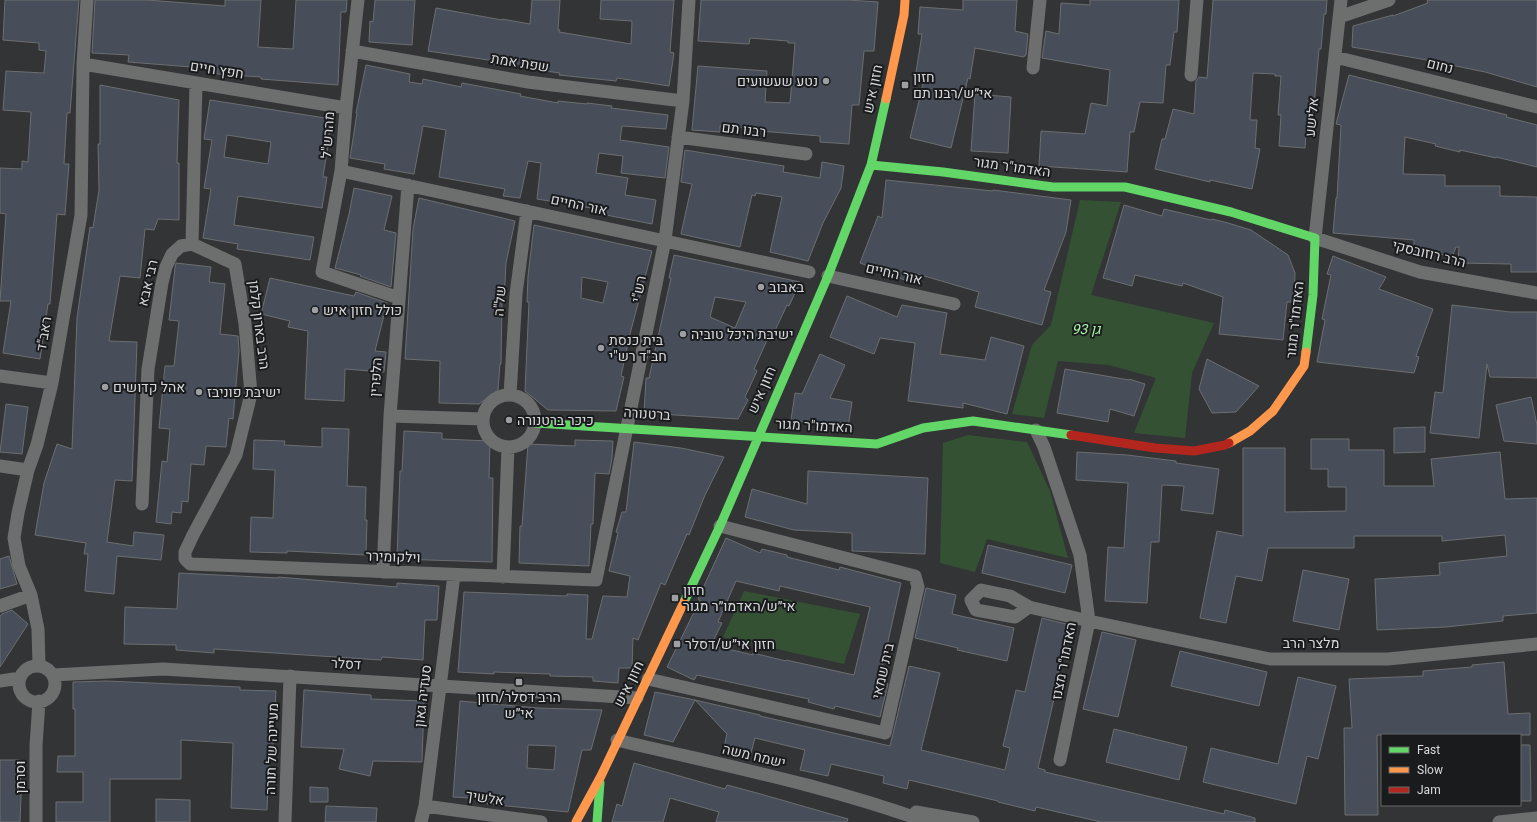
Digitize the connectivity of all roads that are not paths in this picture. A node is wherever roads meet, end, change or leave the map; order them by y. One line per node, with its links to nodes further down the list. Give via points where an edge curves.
1 (87, 0): 12 (street, ראב"ד)
2 (358, 0): 10 (street, מהרש"ל)
3 (689, 0): 16 (street, רש"י)
4 (905, 0): 21 (street, חזון איש, via 904,15)
5 (1040, 0): 13 (street)
6 (1197, 0): 14 (street)
7 (1341, 0): 9 (street, אלישע)
8 (1389, 0): 9 (street)
9 (1339, 17): 11 (street, אלישע)
10 (352, 51): 16 (street, שפת אמת, via 528,82); 18 (street, מהרש"ל)
11 (1335, 57): 17 (street, נחום); 25 (street, אלישע)
12 (83, 64): 15 (street, חפץ חיים); 34 (street, ראב"ד, via 81,215)
13 (1033, 68)
14 (1191, 75)
15 (196, 83): 18 (street, חפץ חיים); 27 (street)
16 (683, 101): 19 (street, רש"י)
17 (1537, 107)
18 (346, 108): 22 (street, מהרש"ל)
19 (678, 137): 20 (street, רבנו תם); 26 (street, רש"י)
20 (806, 154)
21 (871, 165): 25 (street, האדמו"ר מגור, via 1053,187 1125,187 1231,212); 29 (street, חזון איש)
22 (341, 171): 23 (street, אור החיים); 31 (street, מהרש"ל, via 322,272)
23 (408, 185): 24 (street, אור החיים); 31 (street, הלפרין)
24 (527, 210): 26 (street, אור החיים); 35 (street, של"ה, via 516,294)
25 (1315, 238): 30 (street, הרב רוזובסקי, via 1420,272); 40 (street, האדמו"ר מגור, via 1313,295 1304,366 1273,411 1250,431 1225,445 1194,451 1155,448)
26 (665, 240): 28 (street, אור החיים); 39 (street, רש"י)
27 (192, 244): 45 (street, רבי אבא, via 181,246 172,254 162,282 148,369); 47 (street, הרב בארון קלמן, via 235,264 245,324 251,394 236,455 185,552 185,559)
28 (809, 272)
29 (828, 276): 32 (street, אור החיים); 41 (street, חזון איש)
30 (1537, 292)
31 (398, 298): 36 (street, הלפרין)
32 (954, 304)
33 (0, 376): 34 (street)
34 (52, 383): 44 (street, ראב"ד, via 37,445)
35 (510, 395): 37 (street, via 502,396 489,404); 38 (street, via 525,401 531,407)
36 (390, 416): 37 (street); 48 (street, הלפרין)
37 (483, 419): 42 (street, via 487,435 492,441)
38 (535, 423): 39 (street, ברטנורה); 42 (street, via 529,438 523,443)
39 (627, 429): 41 (street, ברטנורה); 51 (street, רש"י)
40 (1036, 430): 41 (street, האדמו"ר מגור, via 973,422 923,428 877,444); 55 (street, האדמו"ר מצנז, via 1080,555)
41 (757, 437): 46 (street, חזון איש)
42 (508, 447): 50 (street)
43 (0, 466): 44 (street)
44 (28, 470): 52 (street, ראב"ד, via 14,538 19,566)
45 (142, 504)
46 (720, 526): 61 (street, חזון איש); 61 (street, בית שמאי, via 915,576 918,587 885,733)
47 (190, 564): 48 (street, וילקומירר)
48 (383, 572): 49 (street, וילקומירר)
49 (454, 575): 50 (street, וילקומירר); 63 (street, סעדיה גאון)
50 (503, 576): 51 (street, וילקומירר)
51 (596, 580)
52 (31, 595): 53 (street); 57 (street, ראב"ד, via 38,629)
53 (0, 606)
54 (1029, 607): 55 (street, מלצר הרב)
55 (1088, 621): 56 (street, מלצר הרב, via 1270,659 1388,659); 67 (street, האדמו"ר מצנז)
56 (1537, 644)
57 (38, 666): 58 (street, via 44,667); 60 (street, via 27,668)
58 (53, 675): 59 (street, דסלר, via 163,669); 65 (street, via 54,692 46,700)
59 (290, 676): 63 (street, דסלר); 73 (street, מעיינה של תורה)
60 (20, 678): 62 (street); 65 (street, via 23,696)
61 (648, 679): 64 (street, חזון איש)
62 (0, 681)
63 (440, 686): 64 (street, דסלר); 69 (street, סעדיה גאון)
64 (637, 698): 66 (street, חזון איש)
65 (39, 702): 71 (street, וסרמן)
66 (617, 740): 68 (street, חזון איש); 70 (street, ישמח משה)
67 (1060, 760)
68 (601, 776): 76 (street, חזון איש); 77 (street, חזון איש)
69 (425, 806): 74 (street, סעדיה גאון); 75 (street, אלשיך)
70 (883, 806): 78 (street, ישמח משה); 79 (street, ישמח משה)
71 (36, 816)
72 (1537, 818): 80 (street)
73 (285, 822)
74 (421, 822)
75 (541, 822)
76 (576, 822)
77 (597, 822)
78 (927, 822)
79 (973, 822)
80 (1499, 822)

